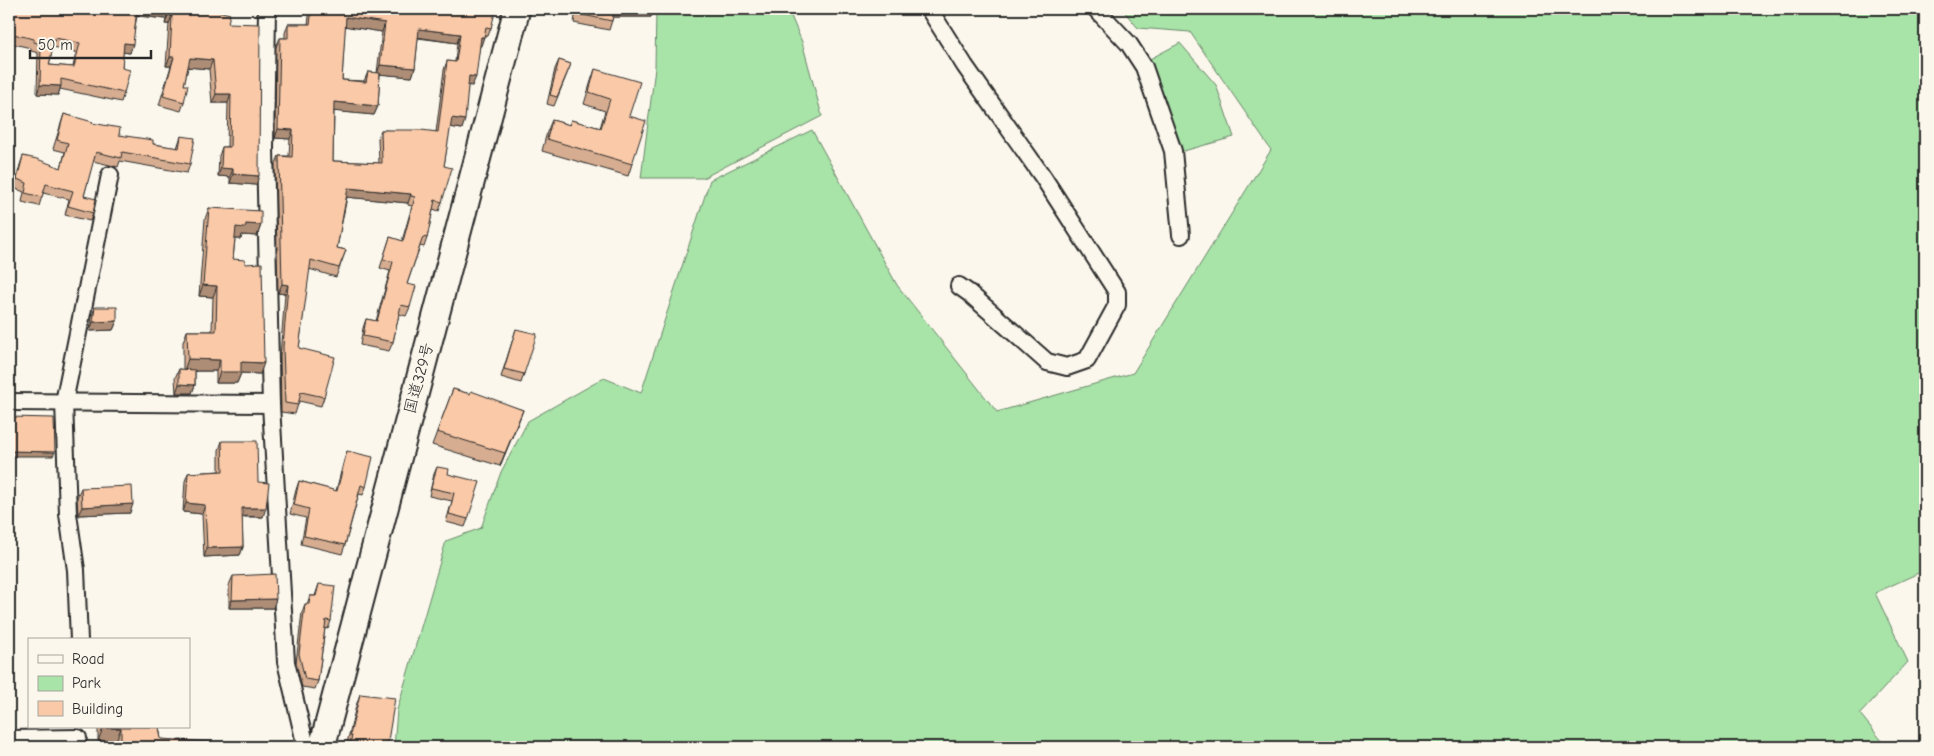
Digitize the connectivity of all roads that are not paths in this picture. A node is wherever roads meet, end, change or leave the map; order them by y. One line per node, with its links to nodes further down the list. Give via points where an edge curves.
1 (267, 9): 10 (street, via 265,148)
2 (517, 9): 15 (highway, 国道329号)
3 (929, 9): 7 (street, via 1117,292 1117,305 1087,360 1067,367 1047,362)
4 (1096, 9): 6 (street, via 1128,44 1144,68 1172,151)
5 (110, 175): 9 (street)
6 (1181, 235)
7 (958, 286)
8 (9, 402): 9 (street)
9 (64, 408): 10 (street); 11 (street, via 68,514 76,570)
10 (271, 410): 14 (street, via 286,662)
11 (79, 638)
12 (78, 737): 13 (street)
13 (9, 739)
14 (306, 747)
15 (322, 747)

